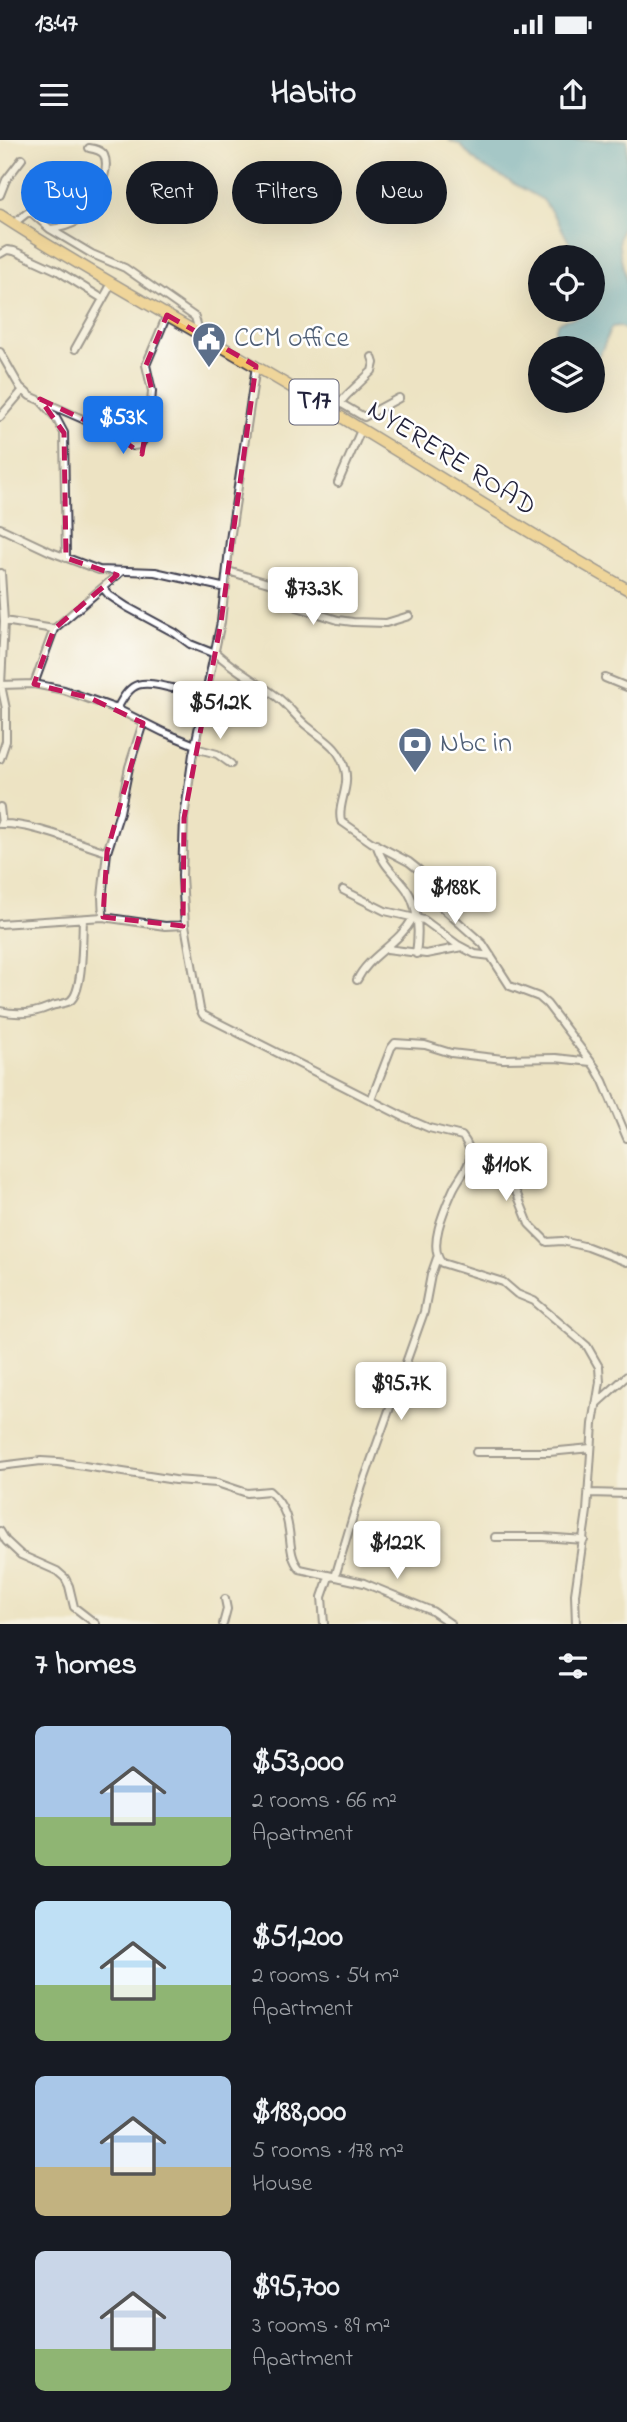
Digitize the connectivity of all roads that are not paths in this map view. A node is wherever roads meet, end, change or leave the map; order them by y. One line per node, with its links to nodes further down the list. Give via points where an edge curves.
1 (89, 148): 6 (street, via 104,155 102,185 78,220)
2 (22, 159): 3 (street)
3 (0, 195)
4 (0, 215): 5 (main road, NYERERE ROAD / T17)
5 (13, 224): 6 (street, via 30,213); 8 (main road, NYERERE ROAD / T17)
6 (50, 229): 11 (street, via 133,273 195,317)
7 (0, 254): 9 (street, via 10,250 26,256)
8 (112, 283): 9 (street); 10 (main road, NYERERE ROAD / T17)
9 (103, 299): 12 (street)
10 (167, 315): 11 (main road, NYERERE ROAD / T17); 18 (street, via 146,365 152,391 146,436 140,445 133,446)
11 (200, 335): 15 (main road, NYERERE ROAD / T17)
12 (75, 349)
13 (0, 352): 16 (street)
14 (372, 357): 19 (street, via 372,371)
15 (256, 366): 20 (main road, NYERERE ROAD / T17); 27 (street)
16 (23, 390): 18 (street); 21 (street)
17 (400, 398): 19 (street, via 364,417)
18 (40, 399): 25 (street, via 64,433)
19 (340, 403): 20 (street)
20 (332, 412): 22 (main road, NYERERE ROAD / T17)
21 (0, 417)
22 (361, 430): 23 (street); 31 (main road, NYERERE ROAD / T17)
23 (338, 483)
24 (0, 528): 25 (street)
25 (66, 558): 26 (street, via 99,570)
26 (122, 571): 29 (street); 30 (street, via 163,573)
27 (228, 571): 30 (street); 32 (street, via 280,586 289,591 297,607 338,620 386,623)
28 (1, 573): 33 (street)
29 (103, 588): 34 (street); 35 (street, via 190,644)
30 (226, 588): 35 (street)
31 (627, 589)
32 (409, 616)
33 (4, 621): 34 (street); 38 (street)
34 (54, 629): 37 (street)
35 (215, 653): 43 (street); 48 (street, via 335,746 346,772 341,821)
36 (605, 678): 39 (street)
37 (34, 684): 38 (street); 41 (street)
38 (1, 685): 44 (street, via 6,741)
39 (627, 687)
40 (172, 688): 41 (street, via 152,683 133,686)
41 (117, 709): 42 (street)
42 (143, 723): 43 (street); 49 (street)
43 (195, 746): 45 (street); 55 (street, via 184,818)
44 (0, 759)
45 (231, 764)
46 (0, 807): 47 (street)
47 (1, 824): 49 (street, via 38,829)
48 (376, 844): 52 (street, via 386,868 410,895); 59 (street, via 419,870 438,904)
49 (107, 852): 51 (street)
50 (343, 890): 52 (street, via 385,911)
51 (103, 917): 53 (street); 55 (street)
52 (415, 918): 56 (street); 57 (street); 58 (street, via 419,930)
53 (83, 919): 54 (street); 61 (street, via 74,998 33,1012)
54 (0, 924)
55 (185, 925): 63 (street, via 203,1015)
56 (462, 947): 58 (street); 59 (street)
57 (387, 950): 58 (street); 60 (street, via 369,963)
58 (416, 954)
59 (491, 956): 62 (street, via 510,986 547,1004)
60 (357, 980)
61 (0, 1011)
62 (590, 1062): 63 (street, via 503,1059 395,1044); 64 (street)
63 (371, 1100): 65 (street, via 429,1128 462,1136)
64 (627, 1138)
65 (469, 1150): 66 (street, via 467,1170 453,1189 438,1230); 67 (street, via 479,1153 506,1178 529,1224 547,1242 588,1247)
66 (437, 1258): 69 (street, via 503,1282 577,1336 599,1367); 78 (street, via 424,1312)
67 (627, 1262)
68 (627, 1376): 69 (street)
69 (597, 1403): 70 (street)
70 (591, 1448): 71 (street); 73 (street)
71 (476, 1452)
72 (0, 1466): 78 (street, via 58,1462 217,1483 247,1493 270,1491 286,1513 296,1566)
73 (589, 1493): 74 (street); 77 (street)
74 (627, 1494)
75 (0, 1531): 81 (street, via 21,1555 65,1578 75,1607)
76 (495, 1537): 77 (street)
77 (584, 1540): 86 (street, via 575,1594)
78 (332, 1577): 80 (street, via 322,1597); 85 (street, via 397,1596)
79 (225, 1599): 82 (street)
80 (322, 1612): 83 (street); 84 (street)
81 (96, 1624)
82 (223, 1624)
83 (324, 1624)
84 (330, 1624)
85 (451, 1624)
86 (576, 1624)

